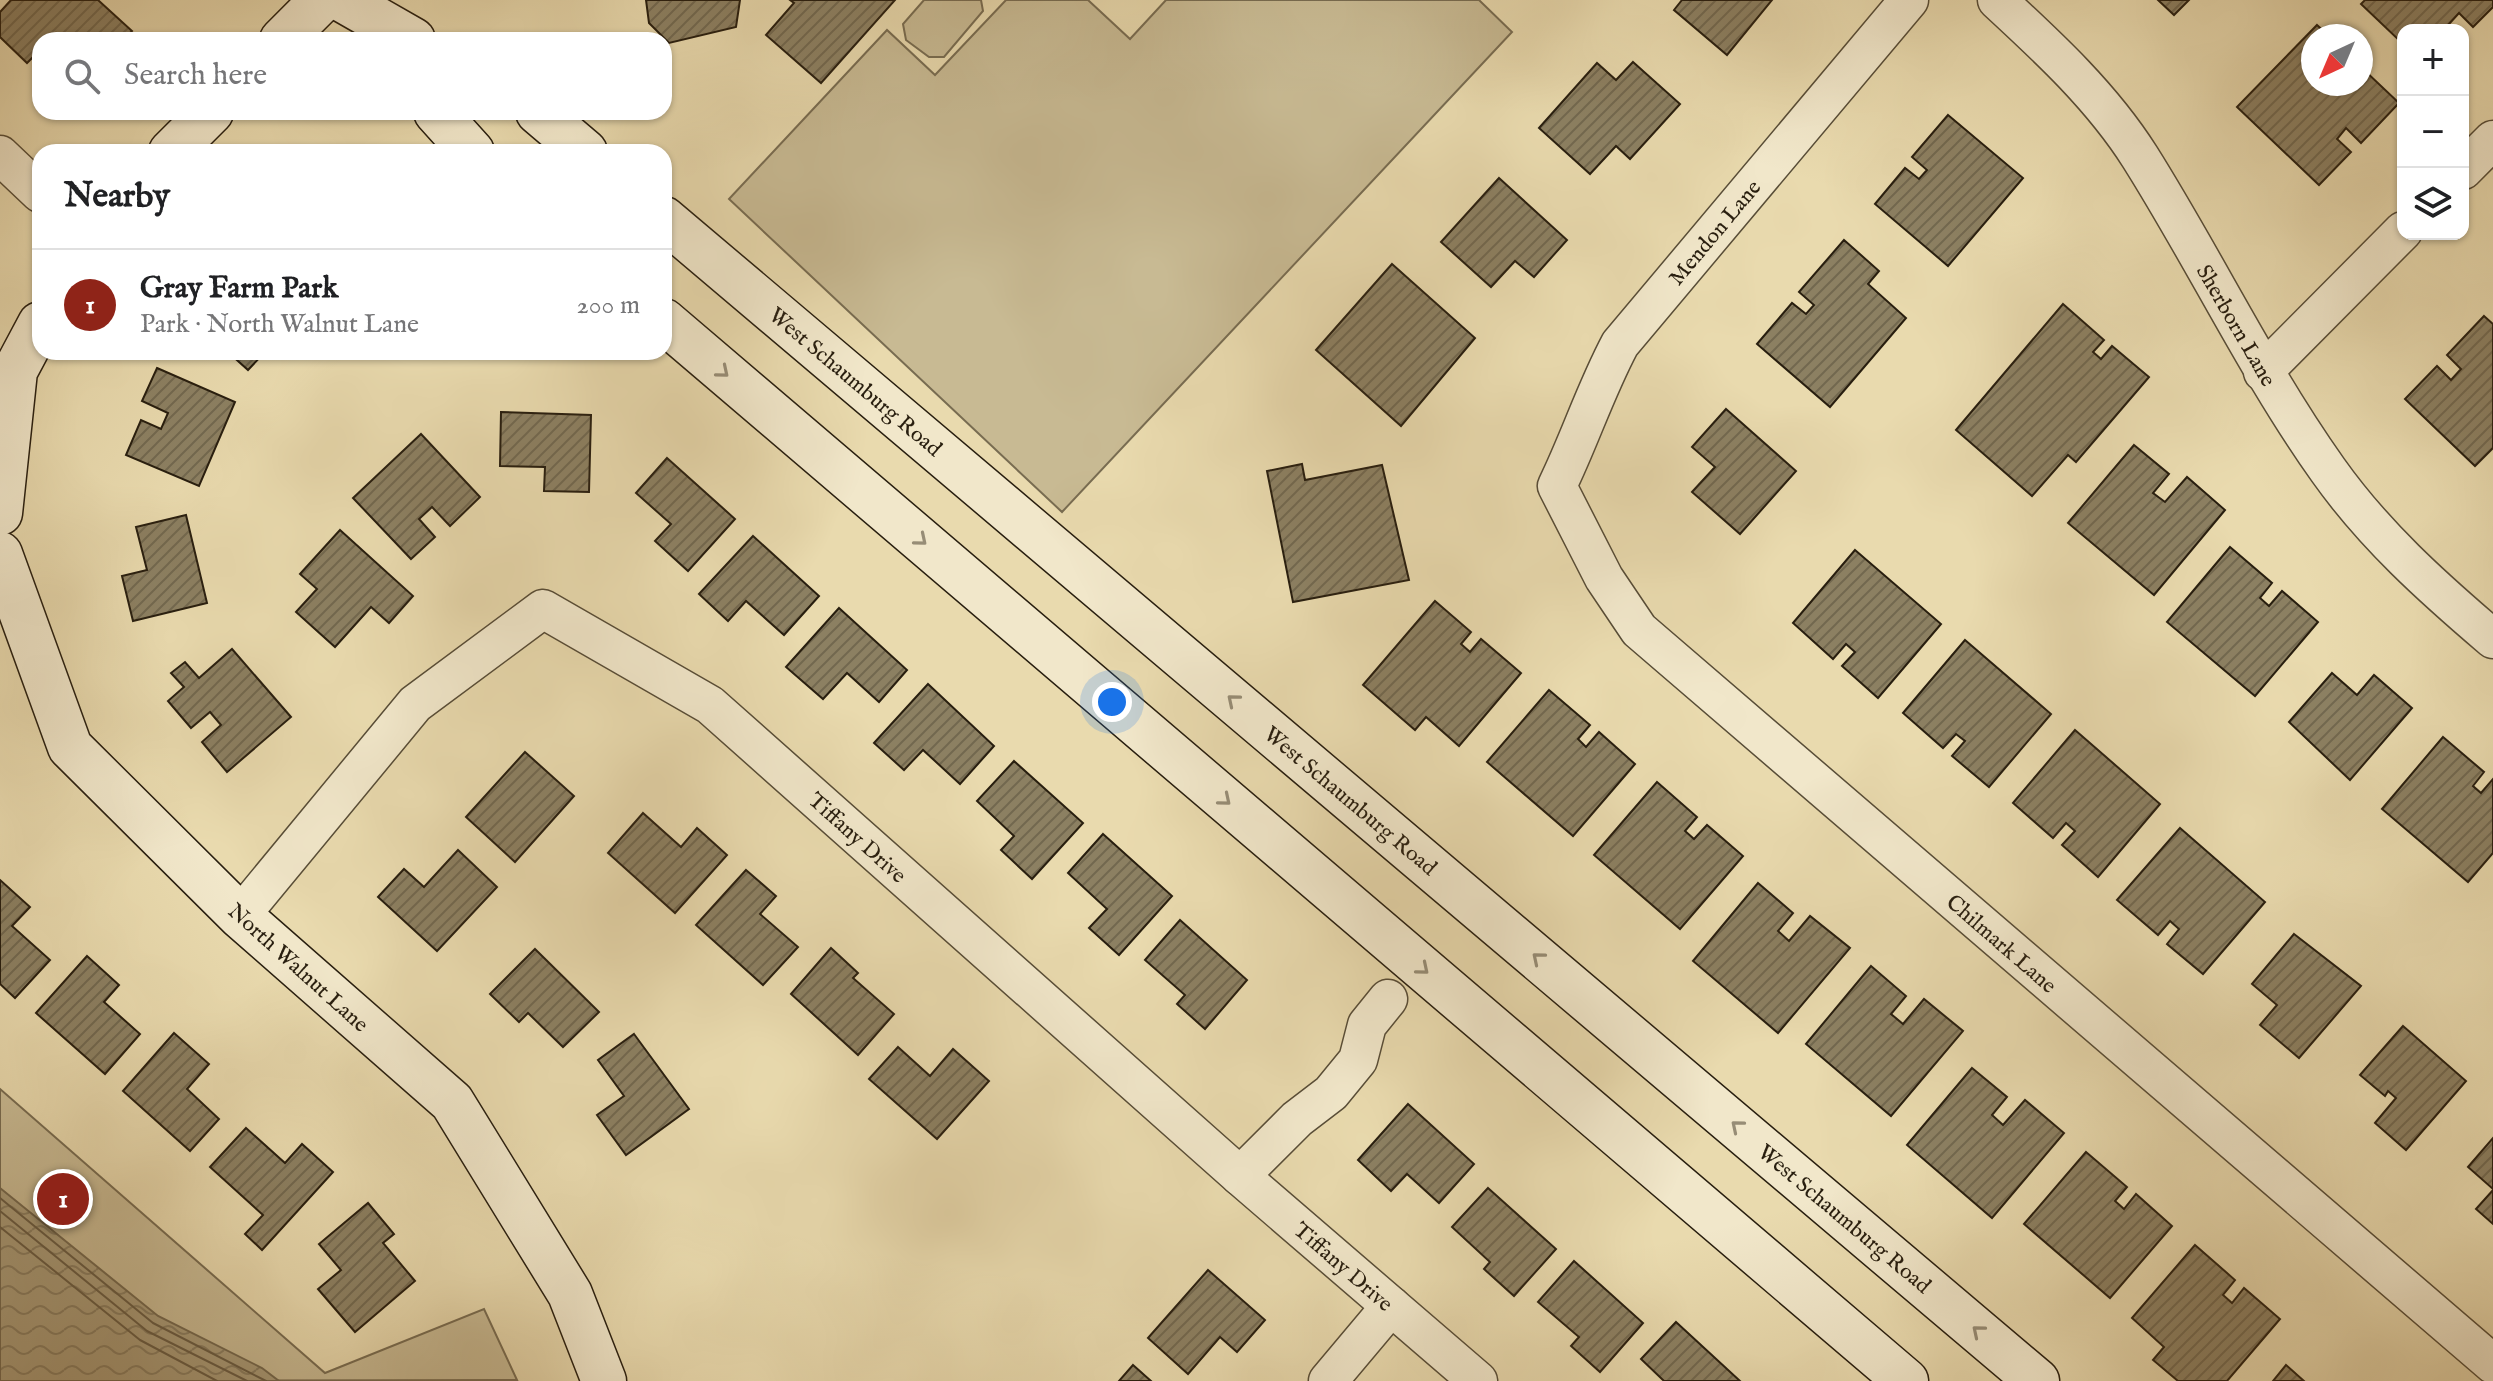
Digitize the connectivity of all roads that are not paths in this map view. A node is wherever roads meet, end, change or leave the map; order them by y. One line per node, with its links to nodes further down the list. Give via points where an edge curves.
1 (322, 0): 6 (main road)
2 (337, 0): 7 (main road)
3 (343, 0): 8 (main road)
4 (1909, 0): 24 (street, Mendon Lane, via 1620,344)
5 (1997, 0): 23 (street, Sherborn Lane, via 2060,58 2139,155)
6 (290, 32)
7 (365, 32)
8 (399, 32)
9 (203, 120): 13 (main road)
10 (443, 120): 14 (main road)
11 (547, 120): 15 (main road)
12 (2493, 140): 17 (street)
13 (179, 144)
14 (465, 144)
15 (576, 144)
16 (0, 155): 18 (street)
17 (2465, 168)
18 (32, 185)
19 (672, 226): 37 (main road, West Schaumburg Road, one-way to 19)
20 (2397, 237): 23 (street)
21 (672, 328): 36 (main road, one-way to 36)
22 (32, 339): 25 (main road, via 15,371)
23 (2263, 372): 27 (street, Sherborn Lane, via 2360,512 2434,589)
24 (1557, 486): 32 (street, Chilmark Lane, via 1611,590 1650,640)
25 (0, 513)
26 (0, 554): 28 (main road, North Walnut Lane, via 70,747)
27 (2493, 639)
28 (240, 916): 30 (street, Tiffany Drive, via 415,704 543,609 710,705); 33 (main road, North Walnut Lane, via 452,1102 570,1294)
29 (1388, 999): 30 (street, via 1367,1025 1358,1060 1331,1093)
30 (1240, 1176): 31 (street, Tiffany Drive)
31 (1391, 1306): 34 (street); 35 (street, Tiffany Drive)
32 (2493, 1364)
33 (604, 1381)
34 (1328, 1381)
35 (1478, 1381)
36 (1906, 1381)
37 (2037, 1381)

